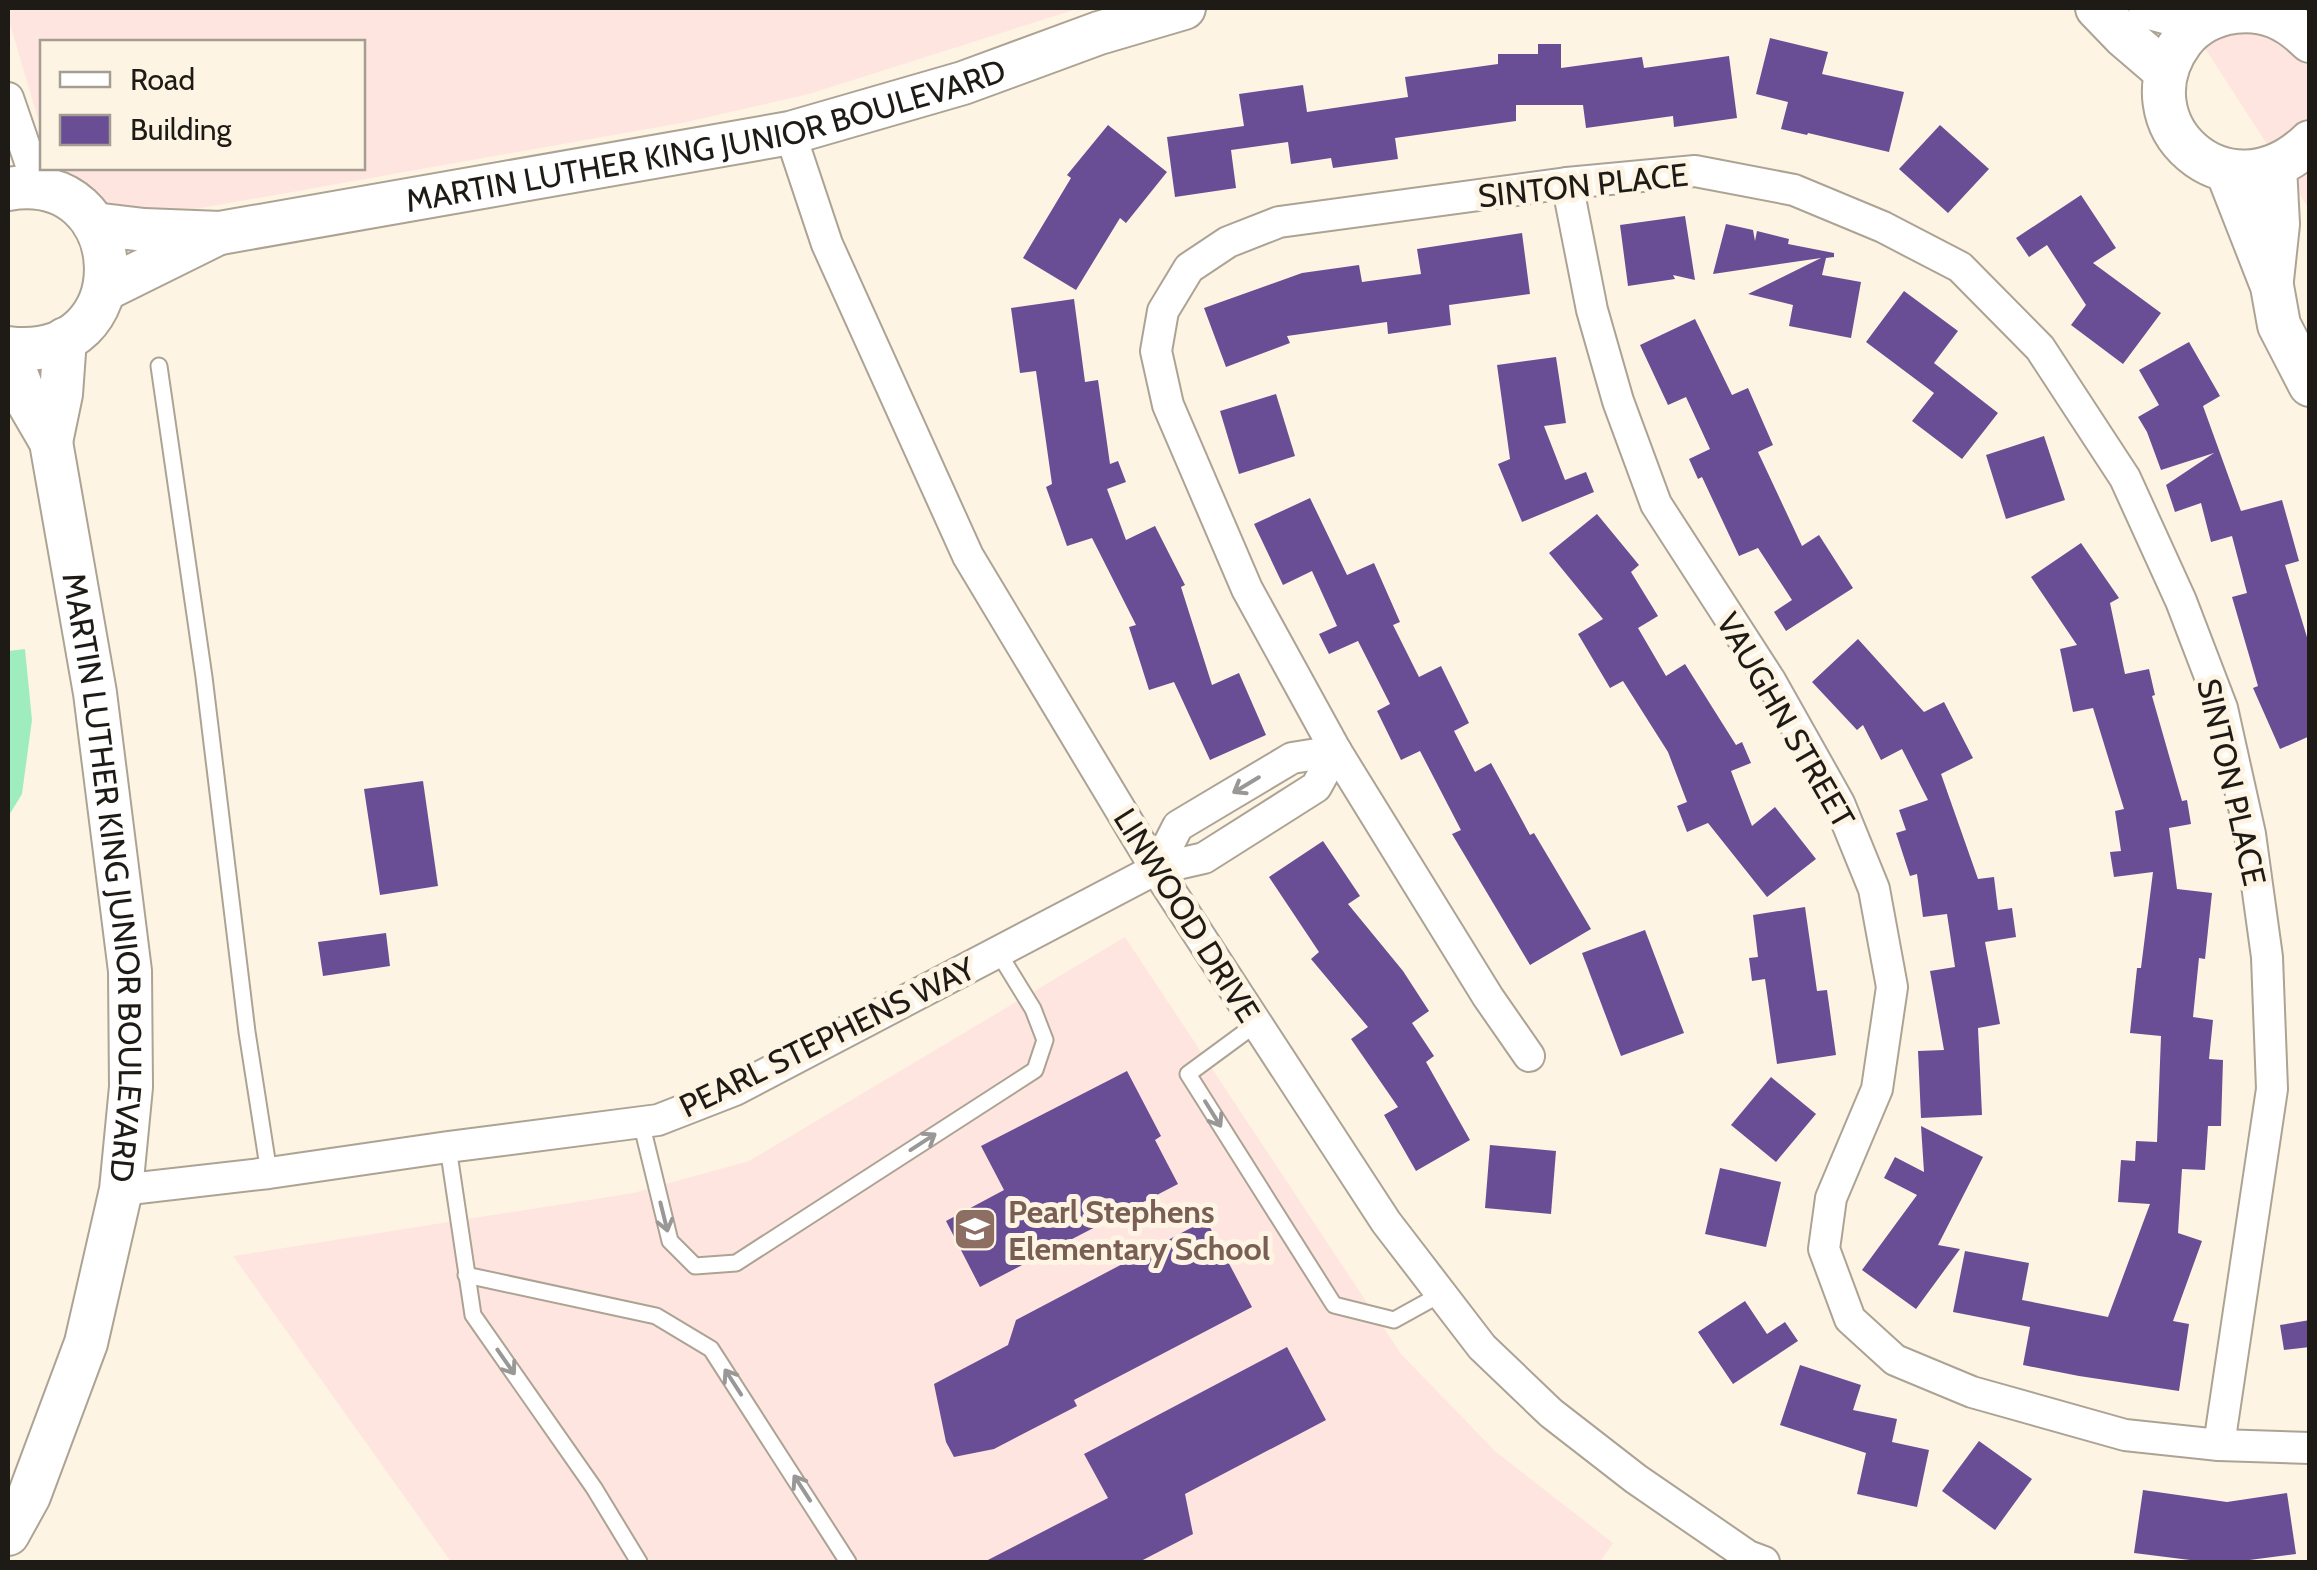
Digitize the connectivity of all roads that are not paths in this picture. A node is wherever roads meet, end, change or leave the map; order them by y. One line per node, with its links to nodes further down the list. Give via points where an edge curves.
1 (1184, 8): 8 (street, MARTIN LUTHER KING JUNIOR BOULEVARD, via 1097,26 963,83)
2 (2097, 8): 6 (street)
3 (2150, 8): 4 (street)
4 (2202, 22): 5 (street, via 2249,10 2274,15); 6 (street, via 2174,52)
5 (2310, 41)
6 (2166, 72): 11 (street, via 2164,98 2183,144)
7 (8, 98): 13 (street)
8 (790, 133): 15 (street, MARTIN LUTHER KING JUNIOR BOULEVARD); 24 (street, LINWOOD DRIVE, via 827,244 968,556)
9 (2310, 142): 10 (street)
10 (2275, 167): 11 (street); 16 (street)
11 (2227, 170): 16 (street)
12 (1567, 183): 23 (street, SINTON PLACE, via 1279,222 1228,242 1189,268 1163,311 1156,352 1168,405 1247,589); 34 (street, VAUGHN STREET, via 1592,310 1656,504 1772,682 1839,803 1874,889 1892,987 1877,1089 1832,1198 1824,1249 1850,1319 1895,1360 1972,1392 2124,1435); 34 (street, SINTON PLACE, via 1695,171 1794,190 1960,267 2040,348 2126,478 2222,708 2250,834 2266,956 2272,1089)
13 (23, 188): 14 (street, via 60,194)
14 (94, 224): 15 (street, MARTIN LUTHER KING JUNIOR BOULEVARD); 17 (street, via 104,245)
15 (220, 233): 17 (street, MARTIN LUTHER KING JUNIOR BOULEVARD)
16 (2272, 286): 21 (street, via 2279,324)
17 (104, 290): 18 (street, via 96,309)
18 (65, 339): 19 (street); 22 (street, MARTIN LUTHER KING JUNIOR BOULEVARD)
19 (8, 350): 22 (street, MARTIN LUTHER KING JUNIOR BOULEVARD)
20 (160, 366): 30 (lane)
21 (2310, 385)
22 (52, 442): 31 (street, MARTIN LUTHER KING JUNIOR BOULEVARD, via 95,693 130,972 131,1087)
23 (1336, 751): 24 (street, PEARL STEPHENS WAY, via 1316,787 1204,858); 27 (street, SINTON PLACE)
24 (1156, 870): 25 (street, PEARL STEPHENS WAY); 26 (street, LINWOOD DRIVE)
25 (998, 952): 28 (street, PEARL STEPHENS WAY, via 735,1090); 28 (lane, one-way to 25, via 670,1241 695,1266 736,1264 1036,1070 1045,1040)
26 (1256, 1024): 33 (street, LINWOOD DRIVE, via 1386,1222); 33 (lane, one-way to 33, via 1188,1074 1334,1306 1394,1320)
27 (1529, 1056)
28 (641, 1122): 29 (street, PEARL STEPHENS WAY)
29 (448, 1146): 30 (street, PEARL STEPHENS WAY); 32 (lane)
30 (270, 1172): 31 (street, PEARL STEPHENS WAY)
31 (121, 1190): 36 (street, MARTIN LUTHER KING JUNIOR BOULEVARD, via 86,1343 29,1496)
32 (466, 1276): 37 (lane, one-way to 37, via 473,1315); 38 (lane, one-way to 32, via 711,1349 656,1316)
33 (1442, 1294): 39 (street, LINWOOD DRIVE, via 1482,1347 1552,1413 1636,1479)
34 (2220, 1445): 35 (street, VAUGHN STREET)
35 (2310, 1448)
36 (8, 1534)
37 (639, 1562)
38 (848, 1562)
39 (1764, 1562)

